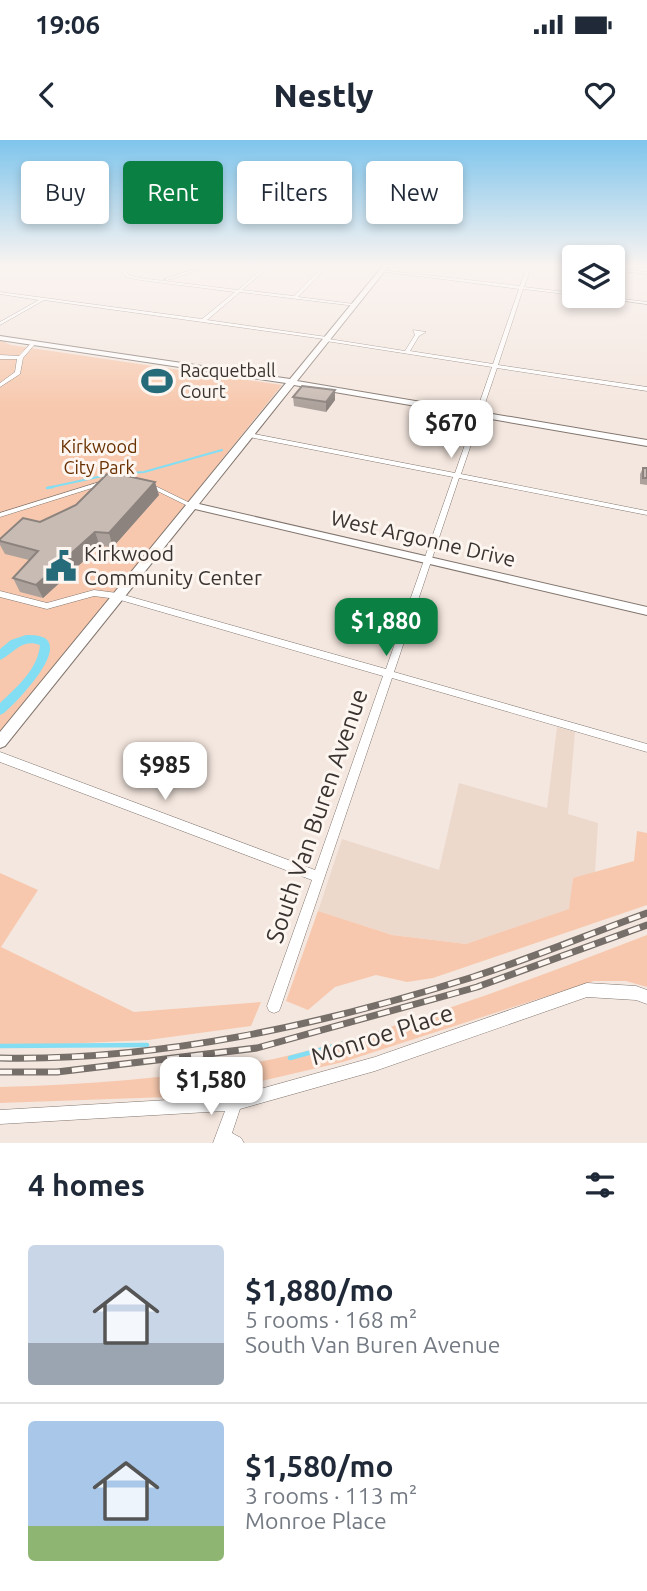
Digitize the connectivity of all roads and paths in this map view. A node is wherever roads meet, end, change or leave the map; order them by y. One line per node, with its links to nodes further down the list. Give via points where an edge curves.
1 (18, 314): 7 (street)
2 (151, 314): 6 (street)
3 (212, 314): 6 (street)
4 (348, 314): 10 (street)
5 (515, 314): 15 (street, South Van Buren Avenue)
6 (203, 321): 10 (street)
7 (0, 324)
8 (417, 335): 12 (street)
9 (0, 338): 11 (street)
10 (327, 339): 12 (street); 16 (street)
11 (34, 343): 14 (street); 16 (street)
12 (407, 352): 15 (street)
13 (0, 357): 14 (street)
14 (20, 358): 17 (street, via 18,373)
15 (498, 366): 18 (street); 19 (street, South Van Buren Avenue)
16 (292, 382): 19 (street); 20 (street)
17 (0, 385)
18 (647, 389)
19 (478, 414): 21 (street); 22 (street, South Van Buren Avenue)
20 (249, 435): 22 (street); 25 (street)
21 (647, 443)
22 (457, 475): 26 (street); 28 (street, South Van Buren Avenue)
23 (115, 481): 27 (street)
24 (137, 481): 25 (street)
25 (190, 505): 28 (street, West Argonne Drive); 30 (street)
26 (647, 513)
27 (0, 515)
28 (428, 561): 31 (street, West Argonne Drive); 32 (street, South Van Buren Avenue)
29 (0, 594): 30 (street, via 47,606 94,593)
30 (117, 596): 32 (street); 33 (street)
31 (647, 611)
32 (390, 674): 34 (street); 36 (street, South Van Buren Avenue)
33 (0, 742)
34 (647, 748)
35 (0, 757): 36 (street)
36 (319, 877): 38 (street, South Van Buren Avenue)
37 (647, 997): 39 (street, Monroe Place, via 587,990 375,1064)
38 (274, 1006)
39 (235, 1103): 40 (street, Monroe Place); 41 (street)
40 (0, 1117)
41 (227, 1141)

